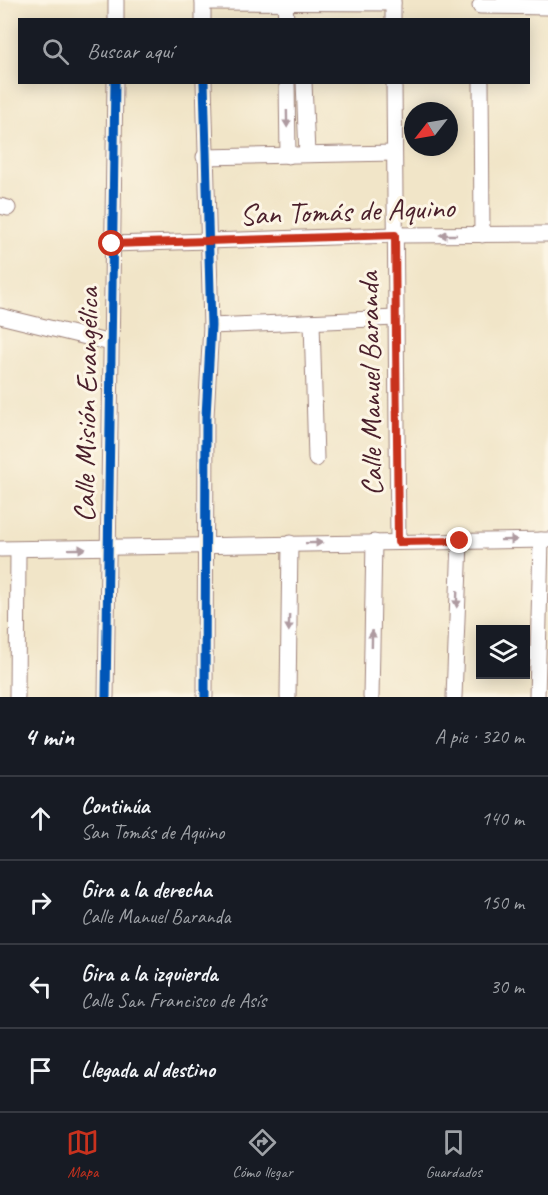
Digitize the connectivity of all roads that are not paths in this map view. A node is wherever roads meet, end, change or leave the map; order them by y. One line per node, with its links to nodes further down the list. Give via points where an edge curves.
1 (116, 0): 8 (street)
2 (203, 1): 6 (street); 9 (street)
3 (393, 2): 7 (street); 10 (street)
4 (548, 7): 5 (street)
5 (480, 8)
6 (285, 12): 7 (street)
7 (302, 12)
8 (116, 18)
9 (203, 18)
10 (393, 18)
11 (115, 84): 25 (street, Calle Misión Evangélica)
12 (204, 84): 20 (street)
13 (287, 84): 19 (street, one-way to 19)
14 (304, 84): 18 (street)
15 (394, 84): 17 (street, Calle Manuel Baranda)
16 (481, 84): 23 (street)
17 (394, 153): 18 (street); 22 (street, Calle Manuel Baranda)
18 (307, 154): 19 (street)
19 (288, 156): 20 (street)
20 (204, 157): 24 (street)
21 (548, 234): 23 (street, San Tomás de Aquino)
22 (395, 235): 23 (street, San Tomás de Aquino, one-way to 22); 24 (street, San Tomás de Aquino); 27 (street, Calle Manuel Baranda)
23 (482, 235)
24 (207, 242): 25 (street, San Tomás de Aquino); 29 (street)
25 (112, 244): 30 (street, Calle Misión Evangélica)
26 (0, 316): 30 (street)
27 (396, 318): 28 (street); 35 (street, Calle Manuel Baranda)
28 (312, 322): 29 (street); 31 (street)
29 (211, 326): 37 (street, via 206,416)
30 (111, 343): 39 (street, Calle Misión Evangélica)
31 (316, 459)
32 (544, 540): 33 (street, one-way to 32); 48 (street)
33 (460, 541): 35 (street); 47 (street, one-way to 47)
34 (374, 542): 35 (street); 36 (street, one-way to 34); 46 (street, one-way to 34)
35 (398, 542)
36 (290, 543): 37 (street); 45 (street, one-way to 45)
37 (207, 546): 39 (street); 44 (street)
38 (0, 549): 40 (street)
39 (108, 549): 40 (street, one-way to 39); 43 (street, Calle Misión Evangélica)
40 (18, 550): 41 (street); 42 (street)
41 (0, 557)
42 (16, 697)
43 (106, 697)
44 (206, 697)
45 (288, 697)
46 (371, 697)
47 (454, 697)
48 (537, 697)

